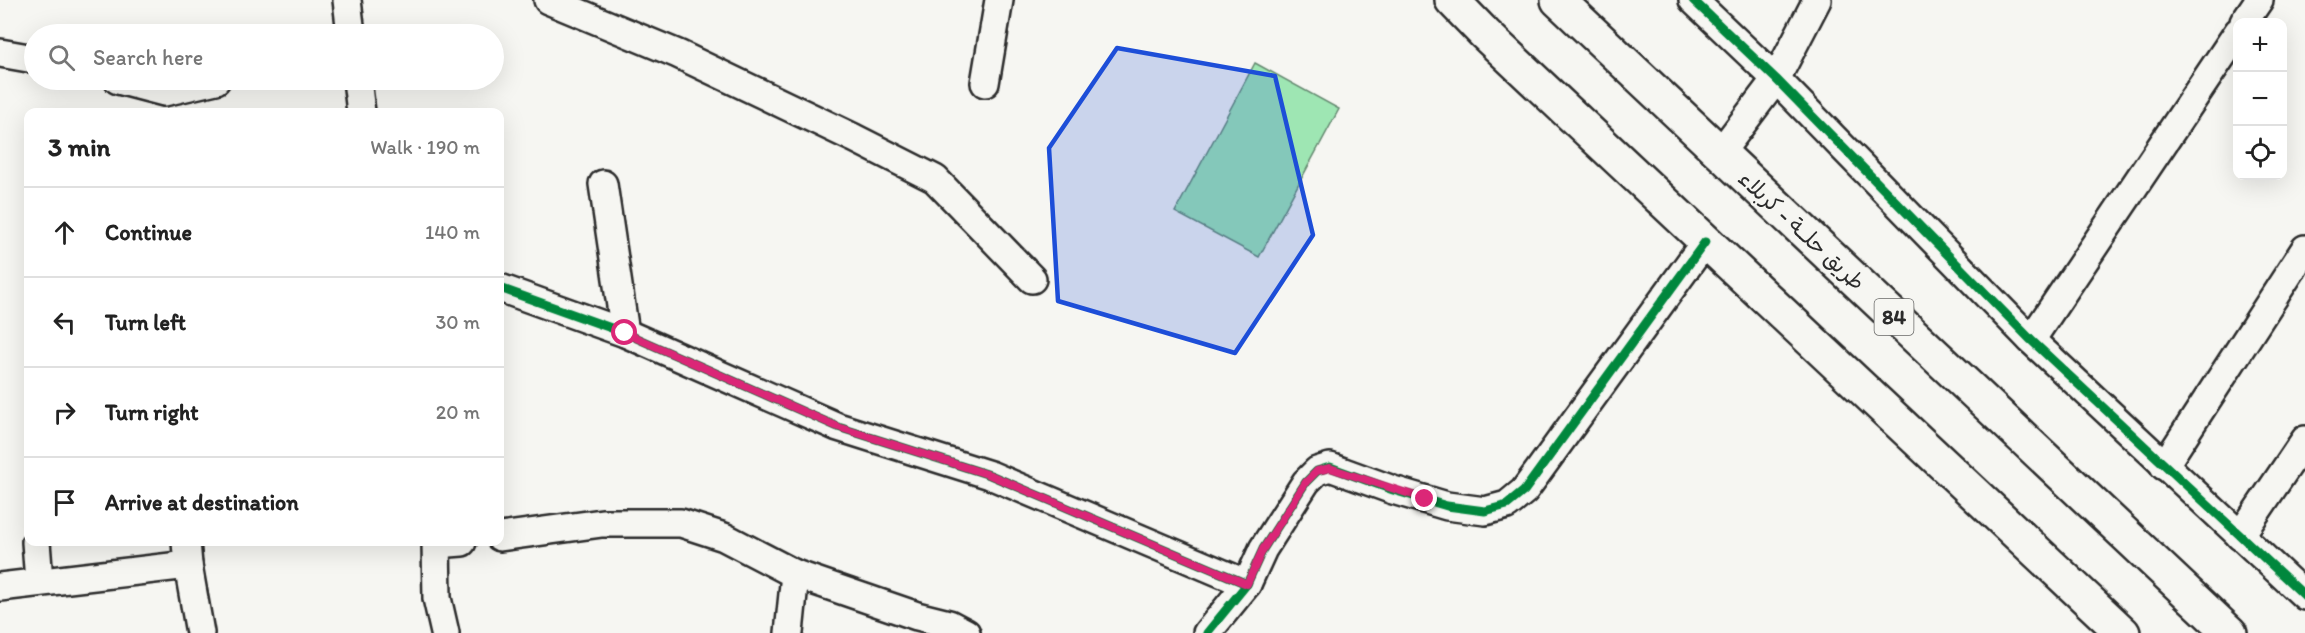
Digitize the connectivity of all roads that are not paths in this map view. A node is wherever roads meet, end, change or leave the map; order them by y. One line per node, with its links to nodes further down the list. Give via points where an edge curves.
1 (347, 0): 10 (street)
2 (548, 0): 25 (street, via 678,54 935,179)
3 (999, 0): 15 (street)
4 (1452, 0): 23 (highway)
5 (1558, 0): 21 (highway, طريق حلــة - كربلاء / 84)
6 (1693, 0): 14 (street)
7 (1817, 0): 14 (street)
8 (2259, 0): 9 (street)
9 (2247, 18)
10 (350, 24)
11 (2233, 39): 28 (street)
12 (0, 53): 13 (street)
13 (24, 57)
14 (1776, 80): 21 (street); 28 (street)
15 (985, 83)
16 (139, 90): 19 (street)
17 (192, 90): 19 (street)
18 (358, 90): 20 (street)
19 (164, 102)
20 (360, 108)
21 (1720, 153): 47 (highway, طريق حلــة - كربلاء / 84)
22 (603, 184): 27 (street)
23 (1705, 242): 38 (street, via 1524,491 1507,505 1485,511 1447,506 1330,468 1317,471 1263,549); 46 (highway)
24 (2305, 249): 30 (street)
25 (1032, 279)
26 (504, 289): 27 (street)
27 (625, 333): 38 (street, via 838,427 990,475)
28 (2031, 340): 30 (street)
29 (2305, 440): 32 (street)
30 (2164, 466): 32 (street)
31 (504, 536): 36 (street, via 602,523 681,523 724,537)
32 (2240, 536): 40 (street)
33 (36, 546): 37 (street)
34 (444, 546): 42 (street, via 437,598)
35 (187, 553): 37 (street); 41 (street)
36 (795, 574): 43 (street); 44 (street)
37 (39, 581): 39 (street)
38 (1247, 584): 45 (street)
39 (0, 587)
40 (2305, 596)
41 (200, 633)
42 (445, 633)
43 (789, 633)
44 (966, 633)
45 (1207, 633)
46 (2123, 633)
47 (2230, 633)

